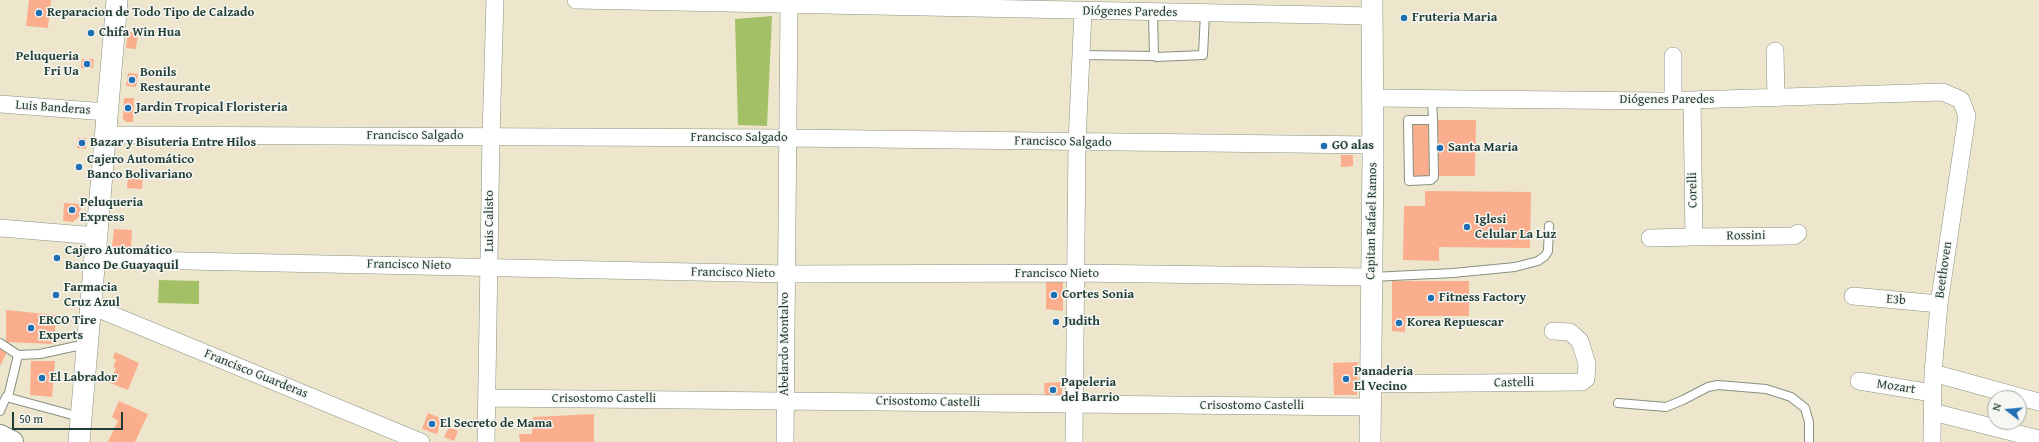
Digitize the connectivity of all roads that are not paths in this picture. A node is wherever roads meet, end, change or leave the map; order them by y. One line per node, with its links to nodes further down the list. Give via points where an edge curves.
1 (117, 0): 20 (street)
2 (495, 0): 23 (street, Luis Calisto)
3 (576, 0): 4 (street, Diógenes Paredes)
4 (789, 5): 6 (street, Diógenes Paredes); 24 (street, Abelardo Montalvo)
5 (1372, 8): 8 (street, Diógenes Paredes); 13 (street, Capitan Rafael Ramos)
6 (1083, 11): 7 (street, Diógenes Paredes); 10 (street)
7 (1152, 12): 8 (street, Diógenes Paredes); 11 (lane)
8 (1205, 13): 11 (lane, via 1203,55)
9 (1775, 51): 14 (street)
10 (1081, 55): 11 (lane); 25 (street)
11 (1154, 56)
12 (1673, 56): 16 (street)
13 (1372, 98): 15 (street, Diógenes Paredes); 26 (street, Capitan Rafael Ramos)
14 (1776, 98): 17 (street, Diógenes Paredes); 18 (street, Diógenes Paredes, via 1943,92)
15 (1432, 99): 16 (street, Diógenes Paredes); 21 (lane)
16 (1673, 100): 17 (street, Diógenes Paredes)
17 (1692, 100): 31 (street, Corelli)
18 (1961, 100): 39 (street, Beethoven, via 1967,116)
19 (0, 104): 20 (street, Luis Banderas)
20 (107, 112): 22 (street)
21 (1433, 120): 21 (lane, via 1434,177 1431,180 1409,181 1408,120)
22 (105, 135): 23 (street, Francisco Salgado); 30 (street)
23 (491, 136): 24 (street, Francisco Salgado); 34 (street, Luis Calisto)
24 (788, 138): 25 (street, Francisco Salgado); 36 (street, Abelardo Montalvo)
25 (1077, 142): 26 (street, Francisco Salgado); 35 (street)
26 (1373, 144): 37 (street, Capitan Rafael Ramos)
27 (1549, 226): 37 (lane, via 1548,251 1538,261 1453,273)
28 (0, 228): 30 (street)
29 (1798, 233): 31 (street, Rossini, via 1794,236)
30 (96, 236): 33 (street)
31 (1694, 237): 32 (street)
32 (1650, 238)
33 (95, 259): 34 (street, Francisco Nieto); 40 (street)
34 (490, 266): 36 (street, Francisco Nieto); 50 (street, Luis Calisto)
35 (1076, 273): 36 (street, Francisco Nieto); 37 (street, Francisco Nieto); 54 (street)
36 (786, 274): 51 (street, Abelardo Montalvo)
37 (1371, 277): 47 (street, Capitan Rafael Ramos)
38 (1853, 296): 39 (street, E3b)
39 (1939, 304): 45 (street, Beethoven)
40 (91, 306): 43 (street); 63 (street, Francisco Guarderas)
41 (1553, 331): 47 (street, Castelli, via 1570,332 1580,341 1587,364 1586,379 1582,382)
42 (0, 343): 44 (lane)
43 (87, 344): 44 (lane, via 40,354); 58 (street)
44 (18, 355): 49 (lane)
45 (1933, 373): 48 (street, Beethoven); 52 (street)
46 (1859, 381): 48 (street, Mozart)
47 (1370, 384): 55 (street, Capitan Rafael Ramos)
48 (1932, 393): 57 (street, Beethoven)
49 (4, 396): 56 (lane); 58 (lane)
50 (487, 398): 51 (street, Crisostomo Castelli); 64 (street, Luis Calisto)
51 (785, 400): 54 (street, Crisostomo Castelli); 65 (street, Abelardo Montalvo)
52 (2039, 402)
53 (1618, 403): 68 (lane, via 1666,407 1708,387 1718,385 1766,389 1791,397 1805,408 1809,422)
54 (1074, 404): 55 (street, Crisostomo Castelli); 66 (street)
55 (1370, 406): 67 (street, Capitan Rafael Ramos)
56 (0, 411)
57 (1932, 412): 60 (street); 69 (street, Beethoven)
58 (81, 418): 62 (street)
59 (0, 436): 61 (main road)
60 (2039, 439)
61 (12, 442)
62 (79, 442)
63 (421, 442)
64 (486, 442)
65 (785, 442)
66 (1074, 442)
67 (1370, 442)
68 (1809, 442)
69 (1932, 442)

